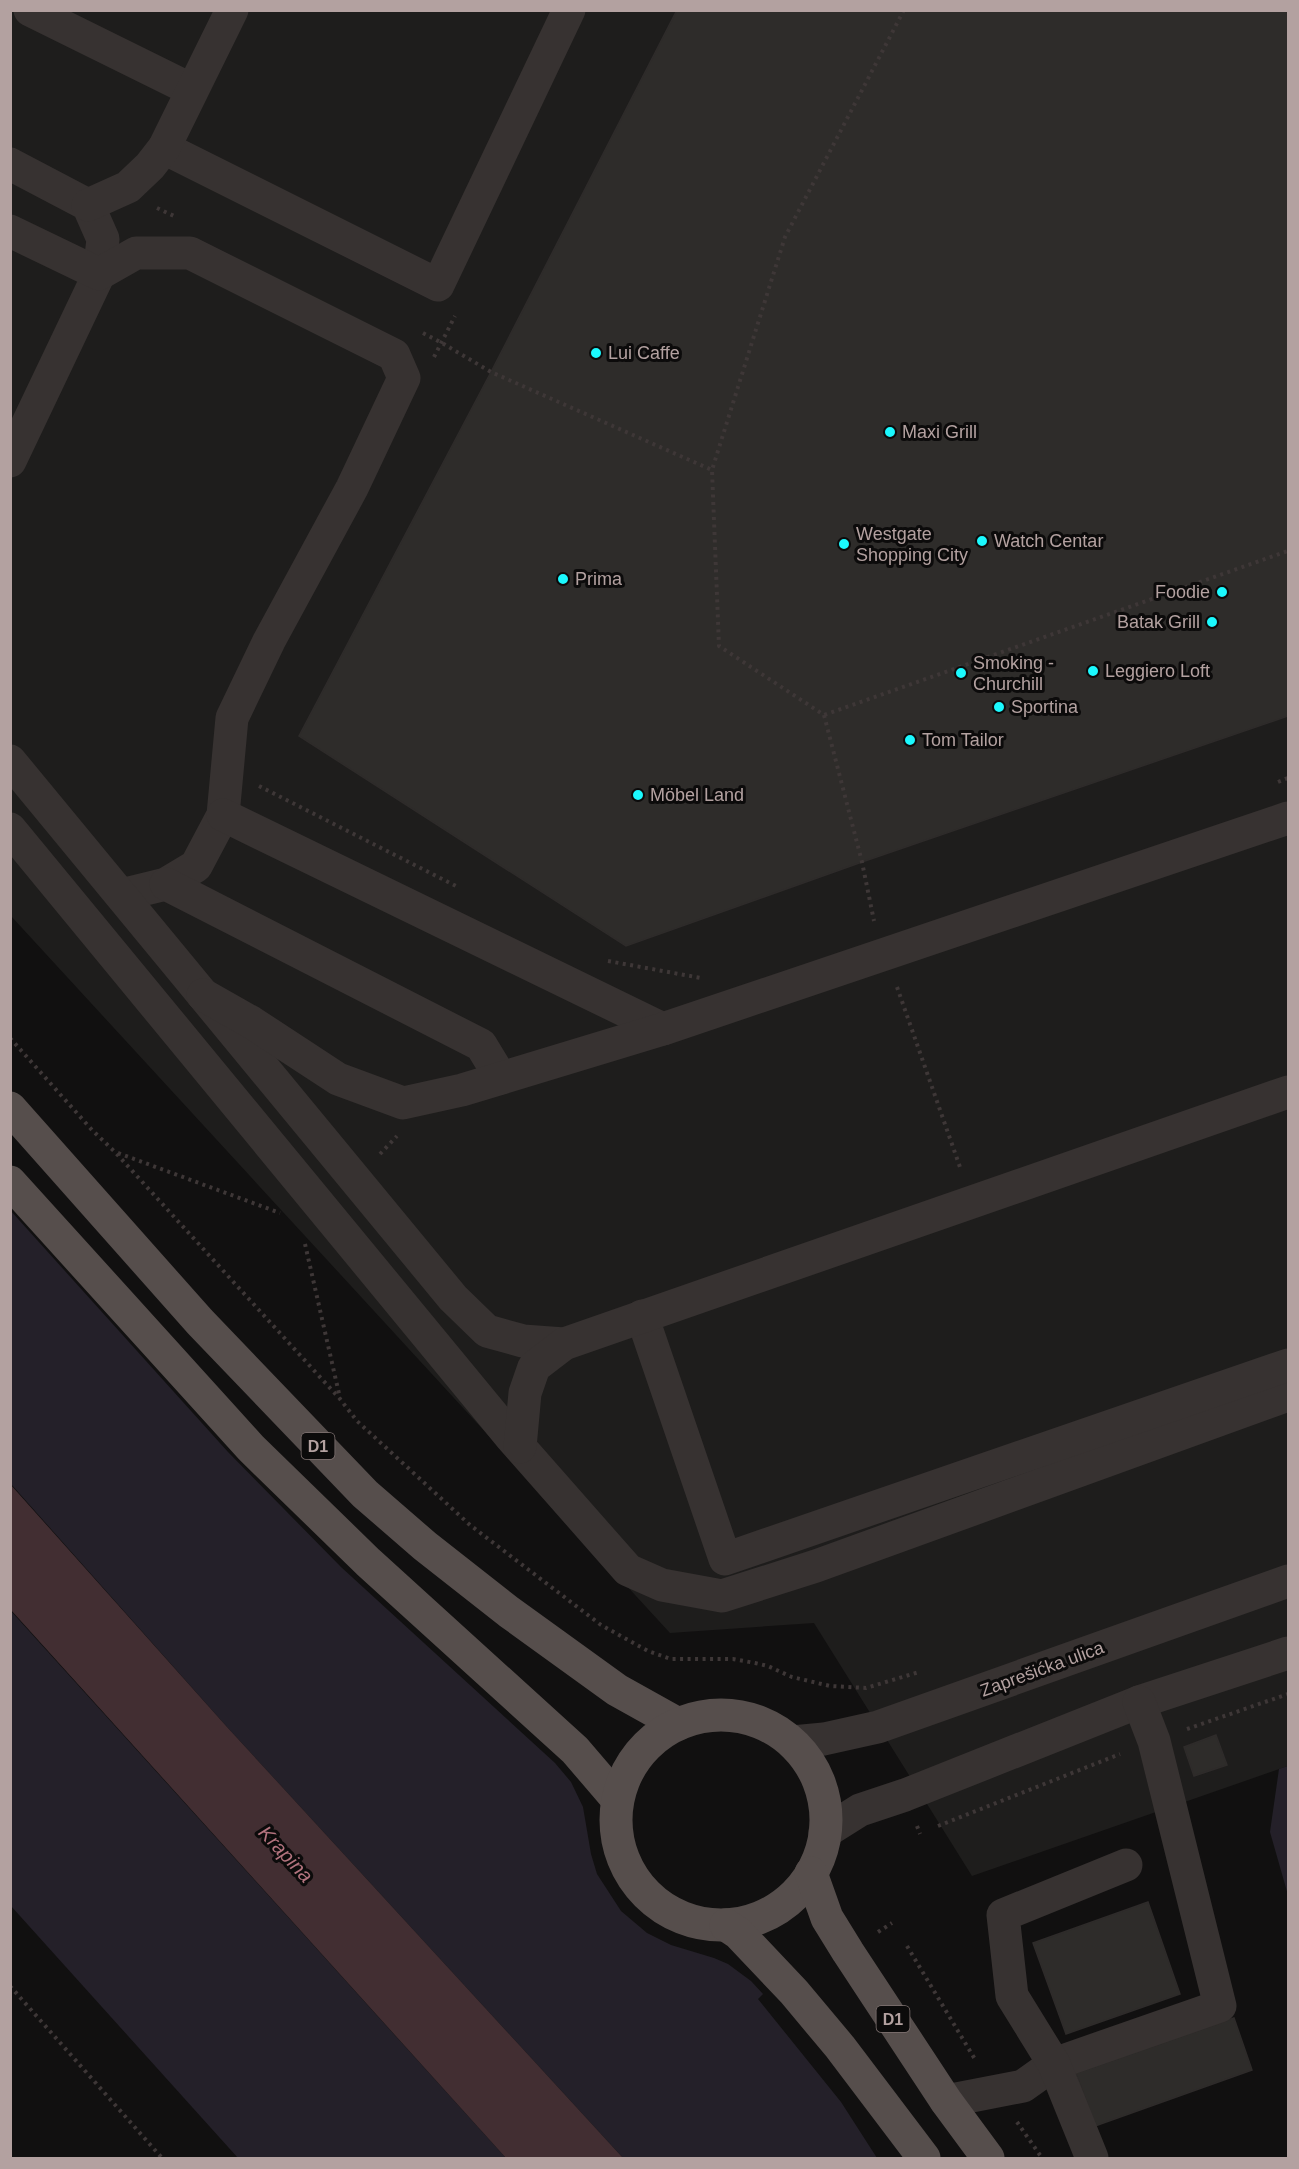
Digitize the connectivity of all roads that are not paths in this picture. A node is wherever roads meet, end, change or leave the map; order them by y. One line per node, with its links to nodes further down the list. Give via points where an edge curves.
1 (30, 10): 4 (street)
2 (232, 10): 4 (street)
3 (568, 10): 5 (street, via 438,285)
4 (192, 90): 5 (street)
5 (164, 148): 7 (street, via 129,187)
6 (10, 164): 7 (street)
7 (88, 205): 9 (street, via 102,239)
8 (10, 231): 9 (street)
9 (99, 274): 10 (street); 12 (street, via 136,253 189,253 394,355 404,378 352,488 232,718)
10 (10, 461)
11 (10, 761): 16 (street)
12 (223, 815): 15 (street, via 196,866); 18 (street)
13 (1288, 818): 18 (street)
14 (10, 829): 27 (street)
15 (166, 884): 16 (street); 19 (street, via 481,1045)
16 (121, 895): 17 (street)
17 (203, 995): 19 (street, via 338,1079 403,1103); 24 (street, via 453,1298 487,1332 523,1341)
18 (663, 1029): 19 (street)
19 (501, 1078)
20 (1288, 1092): 23 (street)
21 (10, 1108): 31 (main road, D1, via 200,1322 365,1494 509,1612 617,1690)
22 (10, 1182): 33 (main road, via 259,1456 368,1562 575,1750)
23 (642, 1316): 24 (street); 25 (street, via 725,1559)
24 (564, 1344): 27 (street, via 534,1367 525,1393)
25 (1288, 1365)
26 (1288, 1395): 27 (street, via 816,1566 722,1596 662,1585 628,1570)
27 (520, 1447)
28 (1288, 1581): 32 (street, Zaprešićka ulica, via 878,1727)
29 (1288, 1653): 30 (street)
30 (1139, 1702): 34 (street, via 860,1810); 38 (street, via 1154,1741 1220,2006)
31 (678, 1724): 32 (main road, via 693,1718 729,1716 771,1728); 33 (main road, via 645,1747 623,1780)
32 (792, 1742): 34 (main road, via 822,1788)
33 (617, 1799): 37 (main road, via 620,1849 646,1894 674,1915)
34 (825, 1832): 36 (main road)
35 (1126, 1865): 38 (street, via 1003,1915 1012,1996)
36 (811, 1873): 37 (main road, via 779,1907 751,1921); 39 (main road, D1, via 827,1918)
37 (726, 1925): 40 (main road, via 794,1992 840,2046)
38 (1054, 2064): 39 (street, via 1023,2086); 42 (street)
39 (946, 2101): 41 (main road, D1)
40 (924, 2158)
41 (988, 2158)
42 (1092, 2158)

